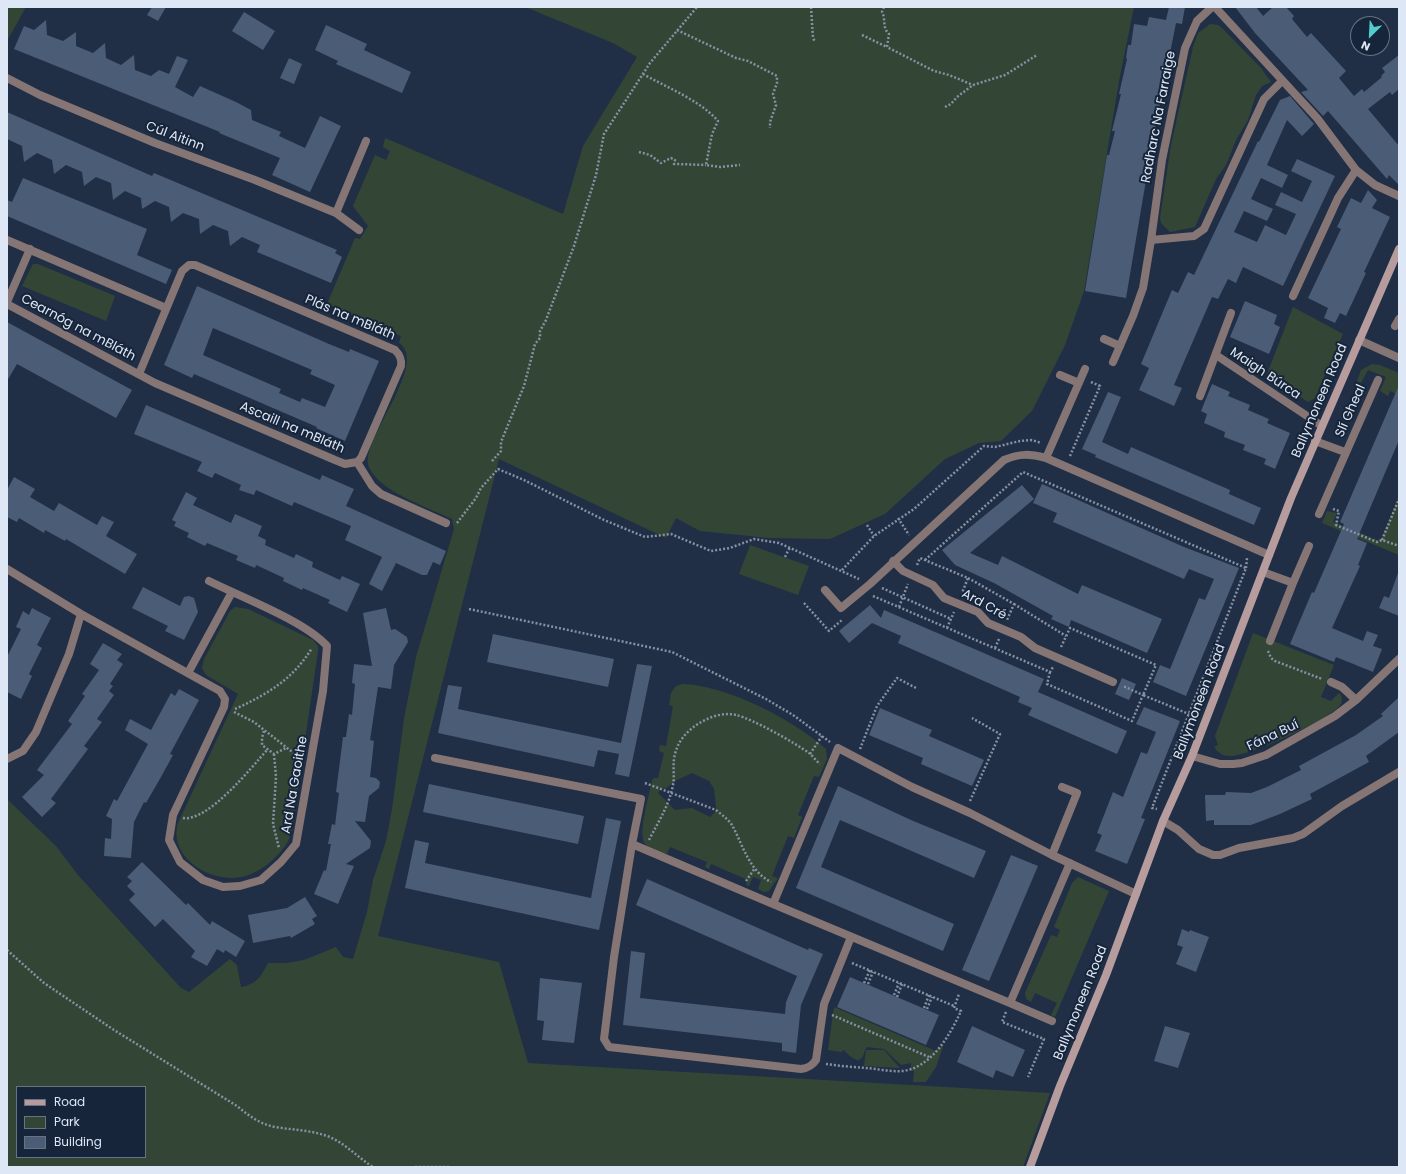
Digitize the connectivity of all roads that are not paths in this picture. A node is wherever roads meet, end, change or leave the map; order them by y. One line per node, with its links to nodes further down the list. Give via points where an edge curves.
1 (1214, 7): 3 (street, Radharc Na Farraige); 10 (street, Radharc Na Farraige, via 1197,21 1185,48 1162,160)
2 (7, 78): 7 (street, Cúl Aitinn, via 40,95 134,134)
3 (1282, 81): 5 (street, Radharc Na Farraige, via 1325,127); 10 (street, via 1264,99 1204,229 1194,236)
4 (366, 141): 7 (street)
5 (1356, 170): 6 (street, Radharc Na Farraige, via 1375,185); 14 (street, via 1338,198)
6 (1399, 196)
7 (336, 213): 8 (street, Cúl Aitinn)
8 (359, 230)
9 (7, 240): 11 (street)
10 (1151, 240): 20 (street, Radharc Na Farraige, via 1141,296)
11 (30, 249): 15 (street, Cearnóg na mBláth); 16 (street)
12 (1398, 252): 19 (street, Ballymoneen Road)
13 (203, 269): 16 (street, Cearnóg na mBláth, via 195,265 185,267); 34 (street, Plás na mBláth, via 399,353 401,366)
14 (1293, 296)
15 (7, 303): 25 (street, Cearnóg na mBláth)
16 (166, 308): 25 (street, Cearnóg na mBláth)
17 (1232, 313): 21 (street, Maigh Búrca)
18 (1104, 339): 20 (street)
19 (1359, 340): 22 (street); 30 (street, Ballymoneen Road)
20 (1120, 346): 23 (street, Radharc Na Farraige)
21 (1216, 355): 29 (street, Maigh Búrca); 30 (street, Maigh Búrca)
22 (1399, 358)
23 (1113, 362)
24 (1085, 369): 28 (street)
25 (139, 374): 34 (street, Ascaill na mBláth, via 335,460 345,464)
26 (1060, 375): 28 (street)
27 (1378, 380): 32 (street, Slí Gheal)
28 (1080, 381): 33 (street)
29 (1200, 396)
30 (1322, 426): 31 (street, Ballymoneen Road)
31 (1315, 441): 32 (street, Slí Gheal); 38 (street, Ballymoneen Road)
32 (1345, 452): 35 (street, Slí Gheal)
33 (1046, 458): 38 (street); 39 (street, via 1026,454 1004,460)
34 (357, 462): 36 (street, Ascaill na mBláth, via 369,482 381,494)
35 (1319, 514)
36 (446, 523)
37 (1309, 546): 43 (street)
38 (1268, 555): 41 (street, Ballymoneen Road)
39 (893, 561): 44 (street, via 841,608); 50 (street, Ard Cré, via 903,572 933,585 944,598 978,612 988,623 1022,637 1035,648)
40 (7, 569): 46 (street, Ard Na Gaoithe)
41 (1263, 572): 43 (street); 53 (street, Ballymoneen Road)
42 (209, 581): 45 (street)
43 (1294, 583): 47 (street)
44 (825, 590)
45 (232, 592): 49 (street); 49 (street, Ard Na Gaoithe, via 284,617 319,637 327,646 311,768 296,844 261,880 240,886 223,887 203,880 180,862 169,840 173,815 225,699 220,691)
46 (81, 614): 49 (street, Ard Na Gaoithe); 55 (street, via 69,654 36,732 23,751)
47 (1270, 641)
48 (1399, 659): 52 (street, Fána Buí)
49 (188, 674)
50 (1113, 682)
51 (1331, 682): 52 (street, via 1342,686)
52 (1356, 700): 53 (street, Fána Buí, via 1312,731 1252,760 1220,764)
53 (1192, 756): 58 (street, Ballymoneen Road)
54 (435, 758): 59 (street, via 641,800)
55 (7, 759)
56 (1399, 772): 58 (street, via 1342,806 1303,834 1239,848 1220,855 1199,849)
57 (1062, 787): 60 (street, via 1077,793)
58 (1164, 818): 62 (street, Ballymoneen Road)
59 (632, 844): 63 (street); 64 (street, via 604,1039 609,1047 801,1069 812,1065 816,1060 824,1004)
60 (1052, 855): 61 (street); 63 (street, via 965,811 912,788 838,748)
61 (1070, 863): 62 (street); 65 (street)
62 (1136, 894): 67 (street, Ballymoneen Road)
63 (773, 904): 64 (street)
64 (851, 937): 65 (street)
65 (1010, 1003): 66 (street)
66 (1052, 1021)
67 (1030, 1167)

